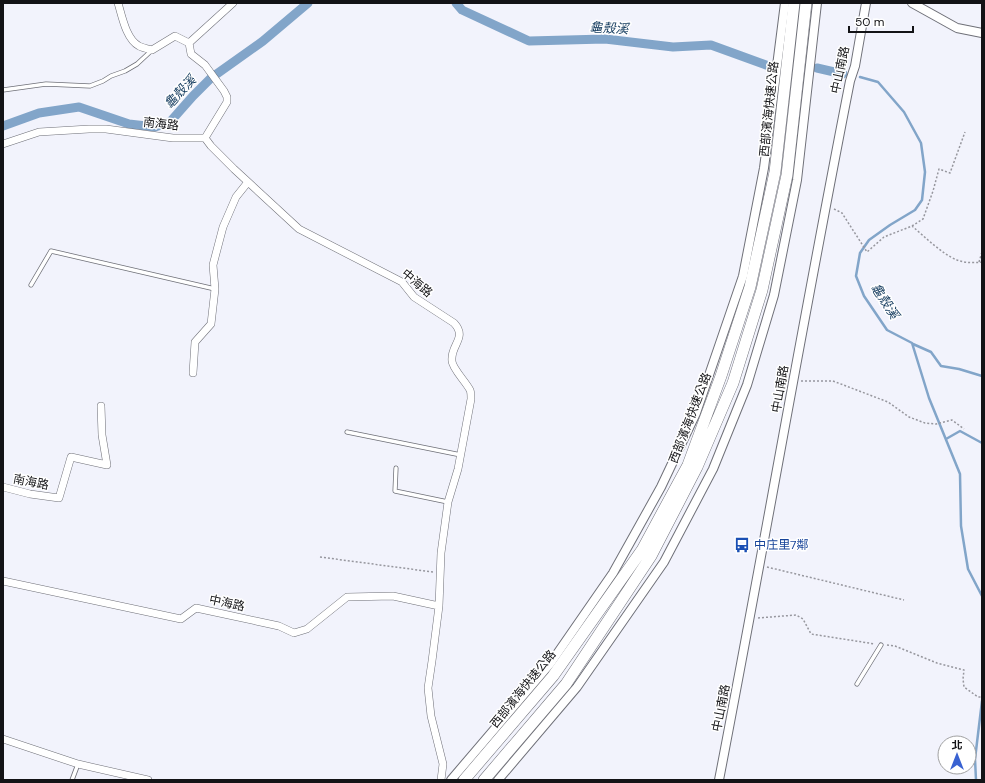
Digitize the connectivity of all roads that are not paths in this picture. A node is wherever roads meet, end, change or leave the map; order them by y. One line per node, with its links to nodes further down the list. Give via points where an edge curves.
1 (118, 3): 11 (street, via 130,37 138,46)
2 (233, 3): 10 (street)
3 (785, 3): 34 (street, via 764,168 743,276 696,414 661,487 613,573 550,664)
4 (794, 3): 35 (highway, 西部濱海快速公路, via 775,172 750,287 721,376 688,464 642,550 553,676)
5 (806, 3): 36 (highway, 西部濱海快速公路, via 787,175 762,290 733,383 697,467 651,556 566,684)
6 (817, 3): 37 (street, via 797,180 774,295 746,385 715,462 659,568 577,686)
7 (866, 3): 38 (street, 中山南路)
8 (912, 3): 9 (street, via 957,28)
9 (982, 33)
10 (189, 43): 11 (street, via 175,36); 13 (street, via 191,54 205,65 227,97 227,102)
11 (152, 50): 12 (lane, via 125,71 90,86 46,84)
12 (3, 90)
13 (204, 138): 14 (street, 南海路, via 173,138 89,129 39,132); 15 (street, 中海路)
14 (3, 144)
15 (248, 182): 17 (street, via 236,197 223,227 213,265); 21 (street, 中海路, via 299,229 402,282 414,297 458,328 460,336 451,362 470,391 471,399)
16 (31, 286): 17 (lane, via 52,251)
17 (215, 289): 18 (street, via 210,324 194,342)
18 (193, 373)
19 (101, 406): 23 (street, 南海路, via 102,435 108,465 71,457 59,498)
20 (347, 432): 21 (lane)
21 (461, 455): 24 (street, 中海路)
22 (396, 468): 24 (lane, via 395,491)
23 (3, 487)
24 (448, 502): 26 (street, 中海路, via 441,553)
25 (3, 581): 26 (street, 中海路, via 181,619 196,608 279,626 294,634 307,629 347,597 393,596)
26 (439, 606): 33 (street, 中海路, via 428,688 431,716 443,764)
27 (881, 645): 28 (lane)
28 (857, 684)
29 (3, 739): 30 (street)
30 (78, 764): 31 (lane); 32 (street)
31 (72, 780)
32 (148, 780)
33 (441, 780)
34 (451, 780)
35 (464, 780)
36 (484, 780)
37 (498, 780)
38 (719, 780)

